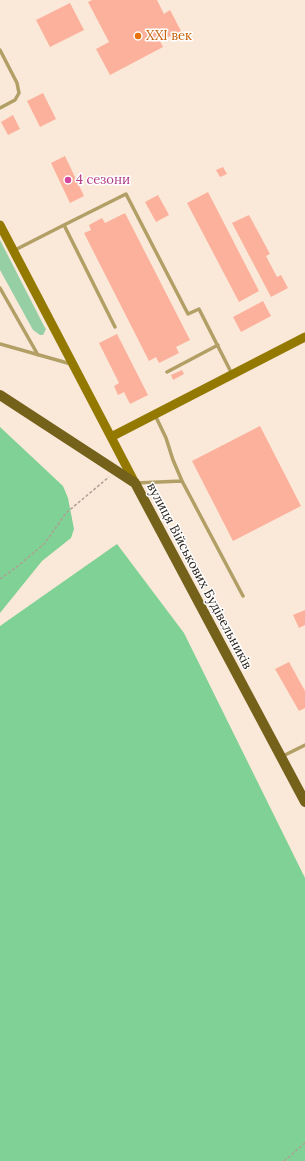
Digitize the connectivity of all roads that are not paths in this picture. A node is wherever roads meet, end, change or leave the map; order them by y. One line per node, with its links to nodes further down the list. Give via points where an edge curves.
1 (0, 50): 2 (lane, via 17,83 19,93 15,100)
2 (0, 108)
3 (0, 225): 5 (street)
4 (64, 225): 5 (lane); 7 (lane); 10 (lane, via 126,194 188,314 199,309)
5 (13, 251): 12 (street)
6 (0, 288): 11 (lane)
7 (115, 327)
8 (305, 337): 14 (street)
9 (0, 344): 11 (lane)
10 (218, 345): 13 (lane); 14 (lane)
11 (38, 355): 12 (lane)
12 (72, 364): 17 (street)
13 (167, 372)
14 (232, 374): 16 (street)
15 (0, 395): 19 (main road, вулиця Військових Будівельників)
16 (155, 414): 17 (street); 18 (lane)
17 (111, 437): 19 (street)
18 (182, 481): 19 (lane); 20 (lane)
19 (135, 483): 22 (main road, вулиця Військових Будівельників)
20 (243, 596)
21 (305, 745): 22 (lane)
22 (281, 757): 23 (main road, вулиця Військових Будівельників)
23 (305, 802)

